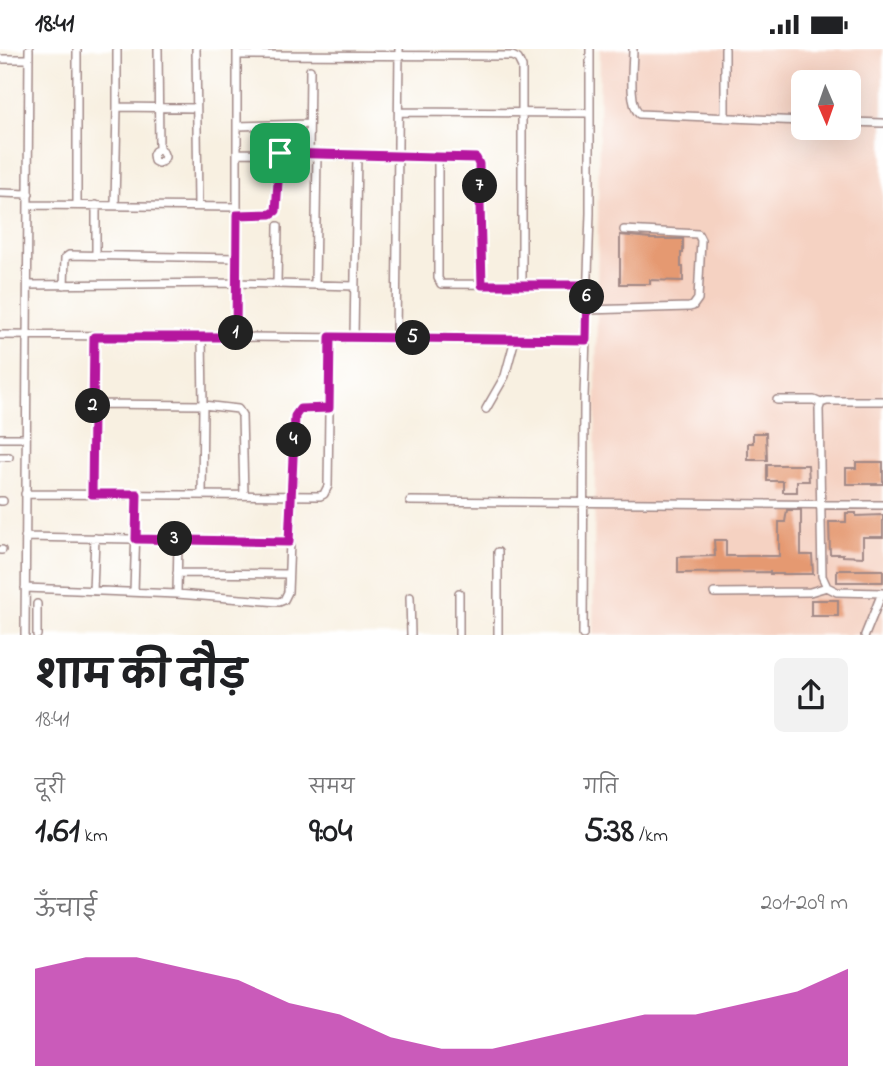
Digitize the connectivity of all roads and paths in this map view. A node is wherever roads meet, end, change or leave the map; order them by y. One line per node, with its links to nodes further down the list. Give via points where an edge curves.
1 (29, 49): 12 (street)
2 (77, 49): 36 (street)
3 (117, 49): 14 (street)
4 (158, 49): 15 (street)
5 (196, 49): 16 (street)
6 (590, 49): 19 (street)
7 (633, 49): 20 (street, via 635,112)
8 (725, 49): 20 (street)
9 (237, 52): 10 (street); 25 (street)
10 (399, 52): 17 (street); 18 (street, via 512,56 522,67)
11 (0, 59): 12 (street)
12 (29, 59): 34 (street)
13 (310, 70): 24 (street)
14 (117, 107): 15 (street); 38 (street)
15 (158, 108): 16 (street); 26 (street)
16 (197, 108): 39 (street)
17 (400, 112): 18 (street); 31 (street)
18 (523, 112): 19 (street); 51 (street)
19 (589, 113): 52 (street)
20 (725, 118): 21 (street)
21 (791, 121)
22 (861, 122): 23 (street)
23 (883, 123)
24 (309, 124): 25 (street); 29 (street)
25 (237, 126): 27 (street)
26 (159, 150)
27 (237, 153): 28 (street); 40 (street)
28 (280, 153): 29 (street); 40 (street, via 276,211)
29 (313, 154): 30 (street); 47 (street)
30 (356, 154): 31 (street); 53 (street)
31 (398, 155): 32 (street); 62 (street)
32 (438, 156): 50 (street, via 478,160); 50 (street, via 439,281 444,285)
33 (0, 193): 34 (street)
34 (29, 194): 35 (street)
35 (29, 205): 36 (street); 48 (street)
36 (77, 205): 37 (street)
37 (96, 205): 38 (street); 43 (street)
38 (115, 205): 39 (street)
39 (198, 205): 40 (street)
40 (237, 211): 44 (street)
41 (278, 226): 46 (street)
42 (624, 230): 54 (street, via 698,233 698,299 689,307)
43 (96, 255): 44 (street); 49 (street, via 66,256)
44 (236, 258): 45 (street)
45 (236, 283): 46 (street); 49 (street); 59 (street)
46 (277, 284): 47 (street)
47 (315, 284): 53 (street)
48 (28, 285): 49 (street); 56 (street)
49 (64, 285)
50 (482, 285): 51 (street)
51 (522, 285): 52 (street)
52 (587, 285): 54 (street)
53 (355, 286): 61 (street)
54 (587, 310): 64 (street)
55 (0, 335): 56 (street)
56 (27, 337): 57 (street); 73 (street)
57 (94, 337): 58 (street); 68 (street)
58 (202, 337): 59 (street); 69 (street)
59 (236, 337): 60 (street)
60 (330, 337): 61 (street); 70 (street)
61 (354, 337): 62 (street)
62 (396, 337): 63 (street)
63 (515, 339): 64 (street); 71 (street, via 505,376)
64 (586, 340): 83 (street)
65 (777, 400): 67 (street)
66 (883, 401): 67 (street)
67 (821, 403): 84 (street)
68 (93, 404): 69 (street); 77 (street)
69 (203, 405): 79 (street); 80 (street, via 241,412)
70 (329, 408): 81 (street, via 296,412); 81 (street, via 327,490 320,496)
71 (486, 409)
72 (0, 438): 73 (street)
73 (25, 438): 76 (street)
74 (0, 457): 75 (street)
75 (9, 457)
76 (25, 494): 77 (street); 86 (street)
77 (92, 494): 78 (street)
78 (137, 494): 79 (street); 88 (street)
79 (202, 495): 80 (street)
80 (244, 495): 81 (street)
81 (291, 495): 90 (street)
82 (410, 501): 83 (street)
83 (584, 503): 84 (street); 109 (street)
84 (820, 504): 85 (street); 94 (street, via 821,576)
85 (883, 505)
86 (25, 537): 87 (street); 95 (street)
87 (95, 538): 88 (street); 96 (street)
88 (136, 539): 89 (street); 97 (street)
89 (178, 540): 90 (street); 92 (street)
90 (289, 542): 93 (street)
91 (498, 552): 108 (street)
92 (177, 573): 93 (street); 101 (street)
93 (288, 574): 101 (street, via 286,597 279,602)
94 (827, 587): 99 (street, via 810,592); 100 (street, via 837,592)
95 (25, 588): 96 (street); 104 (street)
96 (93, 591): 97 (street)
97 (134, 592): 101 (street)
98 (459, 593): 107 (street)
99 (713, 593)
100 (882, 593): 110 (street)
101 (177, 594)
102 (410, 597): 106 (street)
103 (37, 604): 105 (street)
104 (25, 635)
105 (37, 635)
106 (411, 635)
107 (459, 635)
108 (498, 635)
109 (583, 635)
110 (865, 635)

